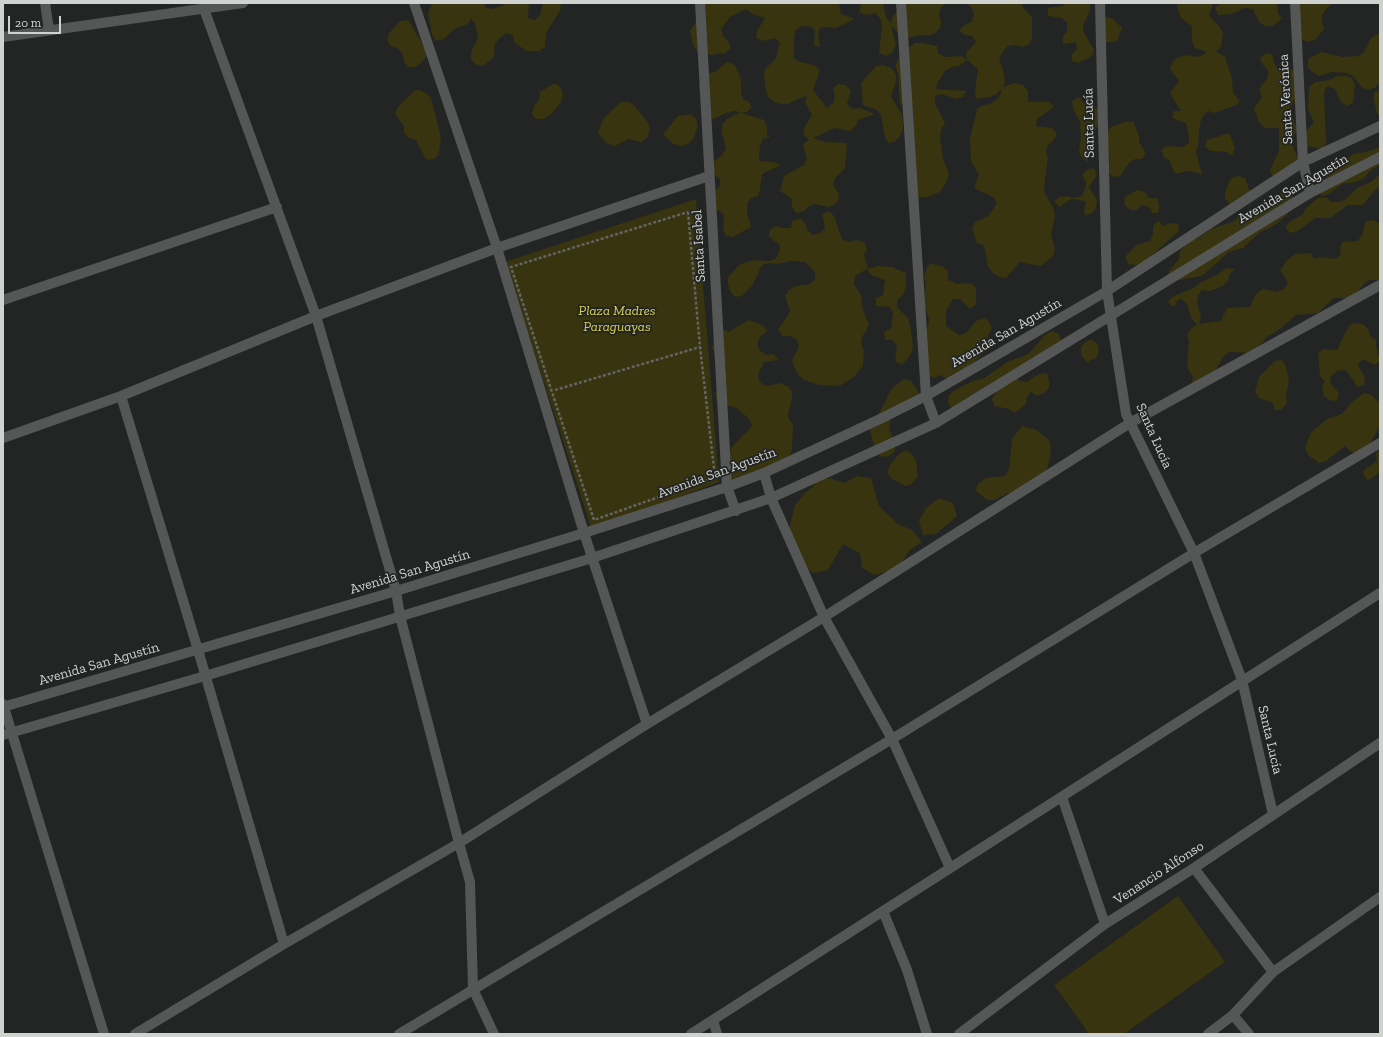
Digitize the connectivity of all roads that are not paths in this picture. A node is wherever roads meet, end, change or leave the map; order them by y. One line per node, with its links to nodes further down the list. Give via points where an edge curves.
1 (45, 3): 9 (street)
2 (243, 3): 8 (street)
3 (414, 3): 17 (street)
4 (700, 3): 14 (street, Santa Isabel)
5 (901, 3): 24 (street)
6 (1100, 3): 19 (street, Santa Lucía)
7 (1296, 3): 13 (street, Santa Verónica)
8 (204, 9): 9 (street); 16 (street)
9 (49, 30): 10 (street)
10 (3, 37)
11 (1380, 126): 13 (street, Avenida San Agustín)
12 (1380, 157): 15 (street, Avenida San Agustín)
13 (1303, 162): 15 (street, Santa Verónica); 19 (street, Avenida San Agustín)
14 (709, 176): 17 (street); 30 (street, Santa Isabel)
15 (1310, 193): 21 (street, Avenida San Agustín)
16 (277, 207): 20 (street); 22 (street)
17 (497, 248): 22 (street); 33 (street)
18 (1380, 285): 26 (street)
19 (1107, 291): 21 (street, Santa Lucía); 24 (street, Avenida San Agustín)
20 (3, 300)
21 (1111, 314): 25 (street, Avenida San Agustín); 26 (street, Santa Lucía, via 1126,414)
22 (316, 316): 23 (street); 36 (street)
23 (121, 396): 27 (street); 40 (street)
24 (926, 396): 25 (street); 29 (street, Avenida San Agustín)
25 (936, 423): 31 (street, Avenida San Agustín)
26 (1130, 423): 34 (street, Santa Lucía); 39 (street)
27 (3, 438)
28 (1380, 443): 34 (street)
29 (764, 473): 30 (street, Avenida San Agustín); 31 (street)
30 (728, 487): 32 (street, Santa Isabel); 33 (street, Avenida San Agustín)
31 (771, 498): 32 (street, Avenida San Agustín); 39 (street)
32 (736, 511): 35 (street, Avenida San Agustín)
33 (584, 533): 35 (street); 36 (street, Avenida San Agustín)
34 (1194, 553): 42 (street, Santa Lucía); 46 (street)
35 (592, 558): 38 (street, Avenida San Agustín); 44 (street)
36 (396, 591): 38 (street); 40 (street, Avenida San Agustín)
37 (1380, 593): 42 (street)
38 (400, 616): 41 (street, Avenida San Agustín); 50 (street)
39 (824, 617): 44 (street); 46 (street)
40 (198, 650): 41 (street); 43 (street, Avenida San Agustín)
41 (205, 676): 45 (street, Avenida San Agustín); 56 (street)
42 (1242, 680): 48 (street); 49 (street, Santa Lucía)
43 (3, 706): 45 (street)
44 (647, 724): 50 (street)
45 (7, 734): 61 (street)
46 (892, 739): 51 (street); 58 (street)
47 (1380, 743): 49 (street, Venancio Alfonso)
48 (1062, 797): 51 (street); 55 (street)
49 (1273, 814): 52 (street, Venancio Alfonso)
50 (459, 843): 56 (street); 58 (street, via 470,882)
51 (950, 868): 54 (street)
52 (1194, 868): 55 (street, Venancio Alfonso); 57 (street)
53 (1380, 897): 57 (street)
54 (883, 911): 60 (street); 67 (street, via 907,970)
55 (1105, 924): 68 (street, Venancio Alfonso)
56 (284, 944): 62 (street)
57 (1274, 972): 59 (street)
58 (473, 990): 63 (street); 64 (street)
59 (1234, 1015): 69 (street); 70 (street)
60 (713, 1020): 65 (street); 66 (street)
61 (104, 1034)
62 (135, 1034)
63 (399, 1034)
64 (494, 1034)
65 (691, 1034)
66 (716, 1034)
67 (927, 1034)
68 (959, 1034)
69 (1208, 1034)
70 (1249, 1034)

